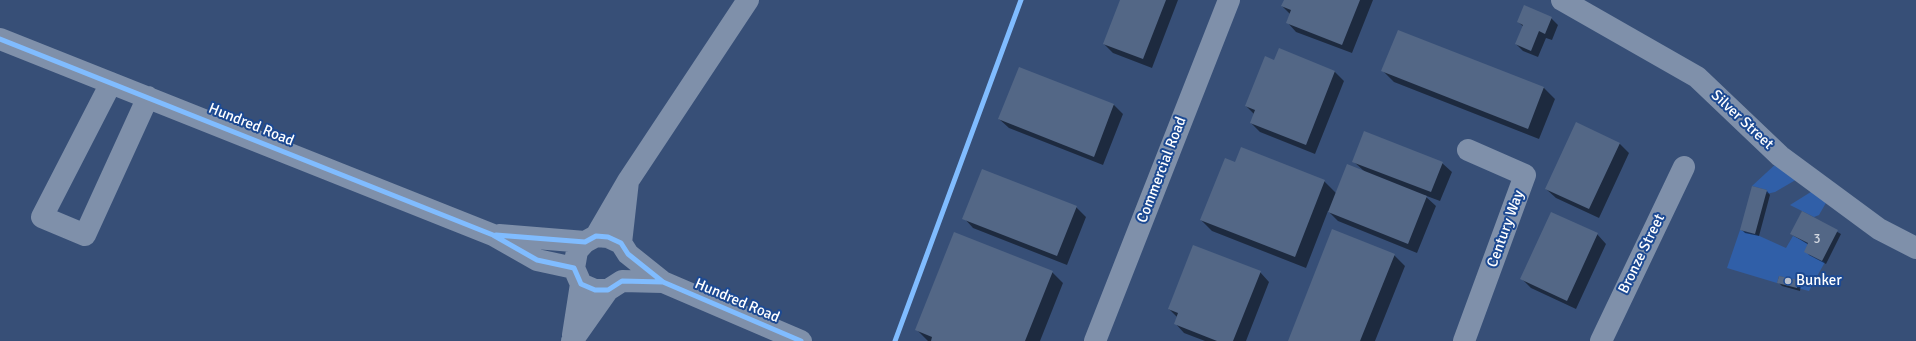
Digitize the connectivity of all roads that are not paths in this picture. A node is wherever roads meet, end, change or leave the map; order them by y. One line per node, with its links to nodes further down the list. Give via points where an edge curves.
1 (748, 0): 9 (street)
2 (1229, 0): 19 (street, Commercial Road)
3 (1562, 0): 13 (street, Silver Street, via 1697,77 1780,156 1879,229)
4 (0, 39): 5 (street, Hundred Road)
5 (111, 83): 6 (street, Hundred Road); 6 (street, via 42,217 85,235)
6 (148, 97): 10 (street, Hundred Road)
7 (1468, 150): 20 (street, Century Way, via 1525,176)
8 (1684, 167): 21 (street, Bronze Street)
9 (628, 181): 11 (street); 12 (street)
10 (493, 235): 11 (street, Hundred Road); 14 (street, Hundred Road, via 536,260)
11 (591, 239): 12 (street, Hundred Road, via 608,237); 14 (street, via 577,251)
12 (624, 248): 15 (street, Hundred Road); 16 (street, via 628,269)
13 (1916, 248)
14 (577, 276): 16 (street, Hundred Road, via 595,290); 17 (street)
15 (663, 282): 16 (street, Hundred Road); 18 (street, Hundred Road)
16 (615, 286): 17 (street)
17 (572, 340)
18 (802, 341)
19 (1095, 341)
20 (1464, 341)
21 (1601, 341)

